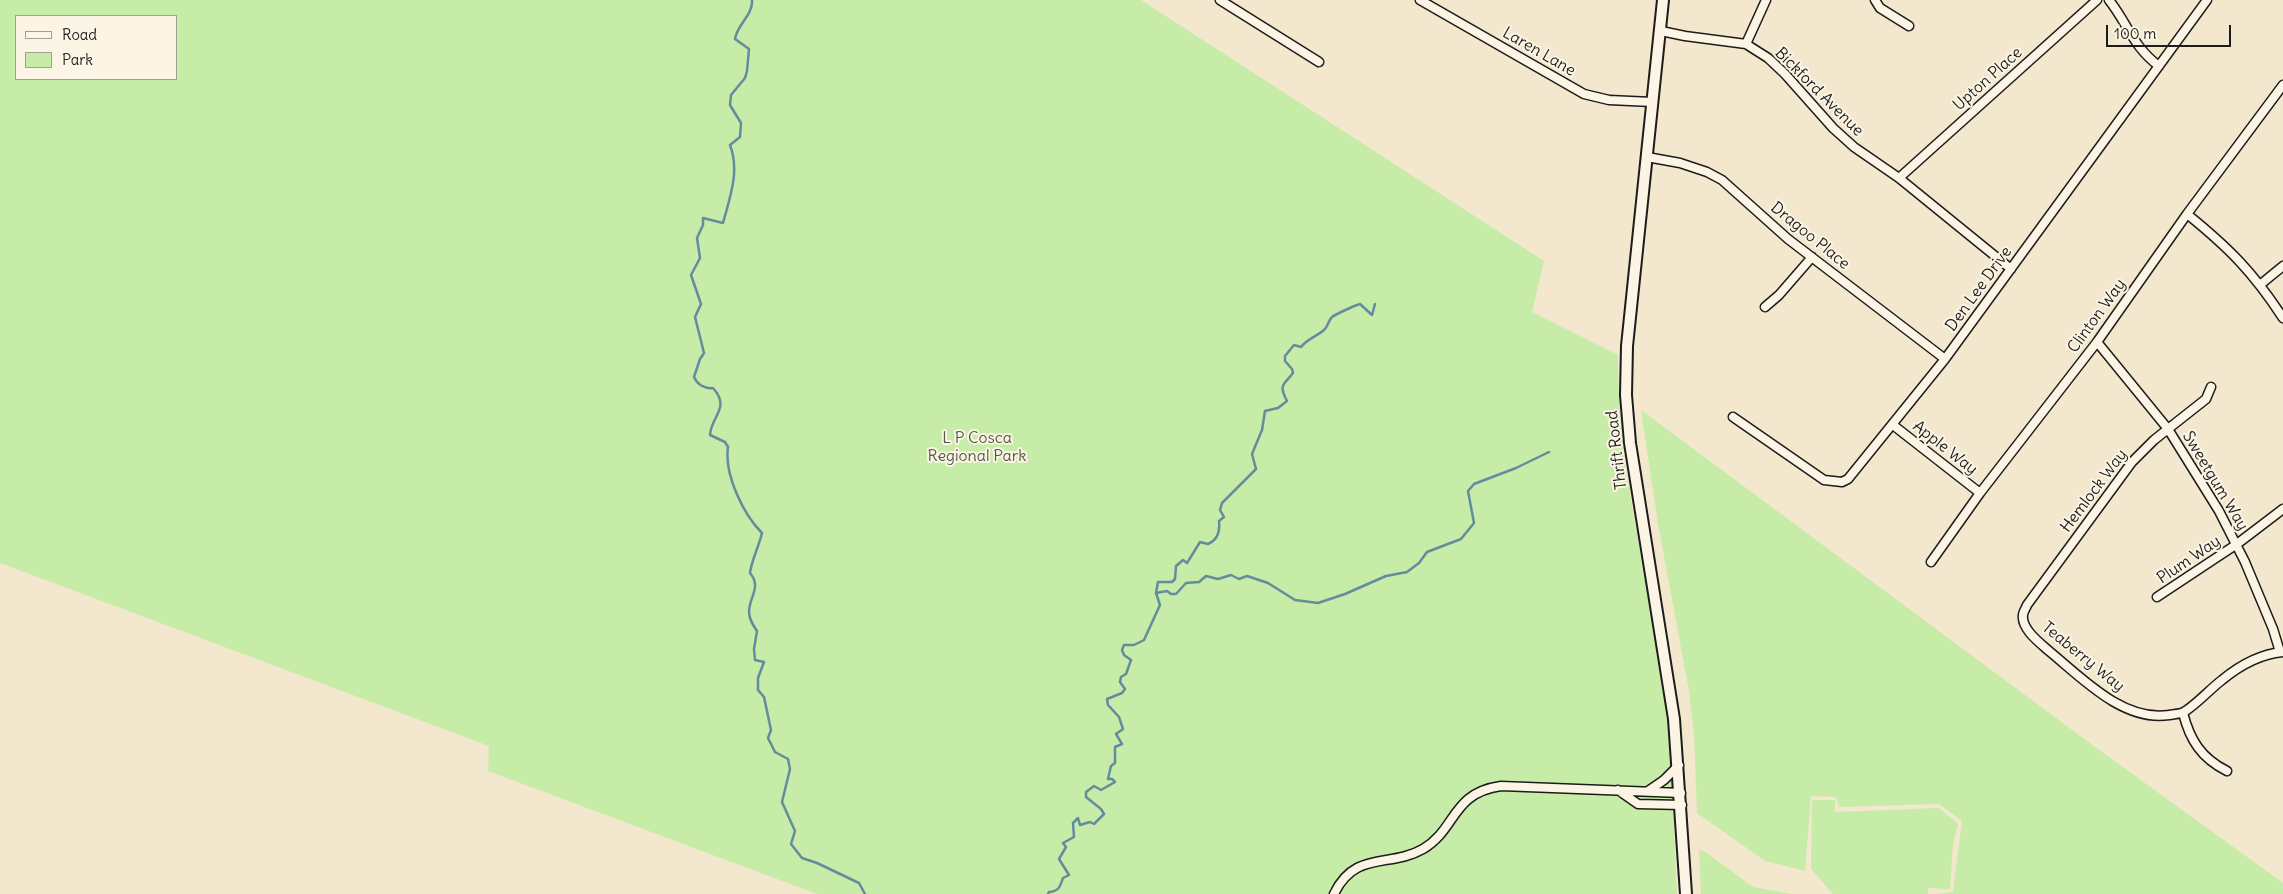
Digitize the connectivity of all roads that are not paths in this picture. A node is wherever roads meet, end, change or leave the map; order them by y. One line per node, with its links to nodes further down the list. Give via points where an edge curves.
1 (1220, 0): 12 (street)
2 (1420, 0): 15 (street, Laren Lane, via 1584,94 1608,100)
3 (1663, 0): 10 (street, Thrift Road)
4 (1766, 0): 11 (street)
5 (1874, 0): 9 (street, via 1880,8)
6 (2097, 0): 17 (street, Upton Place)
7 (2109, 0): 13 (street, via 2136,45)
8 (2207, 0): 13 (street, Den Lee Drive)
9 (1909, 26)
10 (1661, 31): 11 (street, Bickford Avenue); 15 (street, Thrift Road)
11 (1746, 44): 17 (street, Bickford Avenue, via 1777,65 1854,147)
12 (1319, 62)
13 (2159, 66): 21 (street, Den Lee Drive)
14 (2283, 85): 18 (street, Clinton Way)
15 (1652, 102): 16 (street, Thrift Road)
16 (1647, 158): 19 (street, Dragoo Place, via 1686,164 1722,180); 39 (street, Thrift Road, via 1627,346 1626,395 1631,454 1666,658)
17 (1899, 178): 21 (street, Bickford Avenue)
18 (2188, 214): 22 (street, via 2230,250); 25 (street, Clinton Way)
19 (1812, 257): 23 (street); 26 (street, Dragoo Place)
20 (2283, 266): 22 (street)
21 (2011, 269): 26 (street, Den Lee Drive)
22 (2260, 284): 24 (street)
23 (1765, 307)
24 (2283, 318)
25 (2097, 342): 30 (street, Sweetgum Way); 31 (street, Clinton Way)
26 (1945, 359): 29 (street, Den Lee Drive)
27 (2211, 387): 30 (street, Hemlock Way, via 2206,399)
28 (1733, 417): 29 (street, Den Lee Drive, via 1830,482 1848,479)
29 (1893, 425): 31 (street, Apple Way)
30 (2168, 429): 33 (street, Sweetgum Way); 36 (street, Hemlock Way, via 2141,451 2039,587 2022,615)
31 (1980, 493): 34 (street, Clinton Way)
32 (2283, 509): 33 (street, Plum Way)
33 (2237, 544): 35 (street, Plum Way); 37 (street, Sweetgum Way)
34 (1931, 562)
35 (2157, 597)
36 (2027, 628): 38 (street, Teaberry Way, via 2059,659 2126,708 2148,716)
37 (2281, 652): 38 (street, via 2238,668)
38 (2183, 713): 40 (street, via 2198,749)
39 (1679, 765): 42 (street); 43 (street, Thrift Road)
40 (2227, 771)
41 (1618, 790): 42 (street); 44 (street, via 1638,804); 45 (street, via 1501,786 1483,790 1463,802 1438,837 1424,848 1407,856 1359,866 1341,882)
42 (1648, 792): 43 (street)
43 (1681, 793): 44 (street, Thrift Road)
44 (1682, 805): 46 (street, Thrift Road)
45 (1334, 894)
46 (1686, 894)

